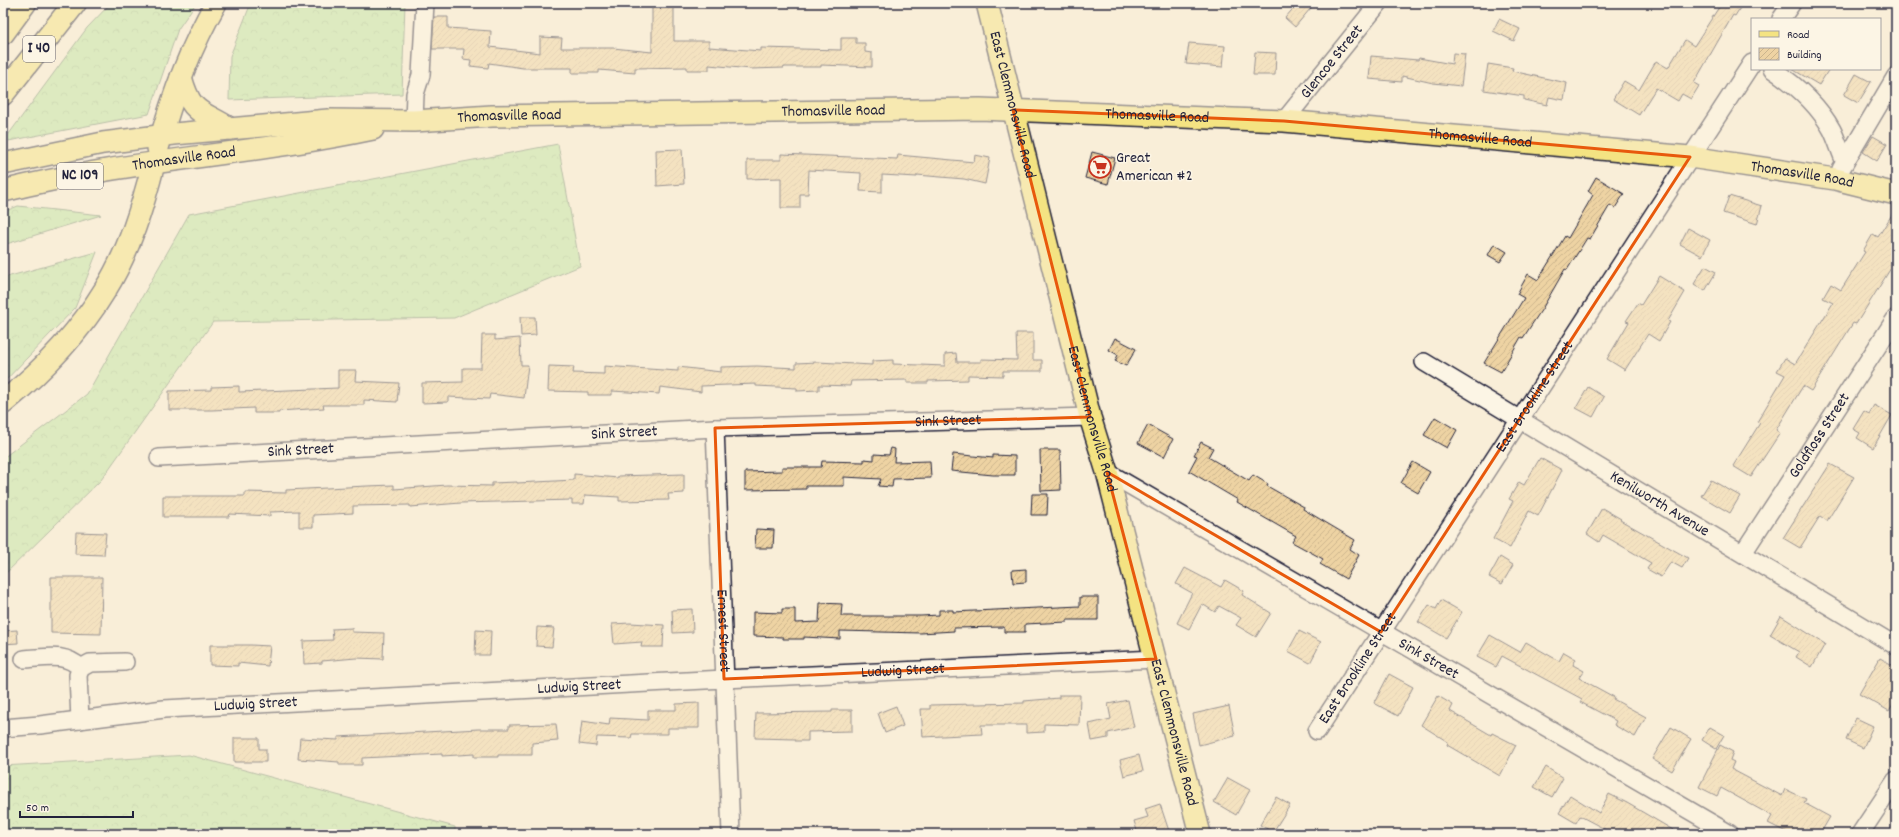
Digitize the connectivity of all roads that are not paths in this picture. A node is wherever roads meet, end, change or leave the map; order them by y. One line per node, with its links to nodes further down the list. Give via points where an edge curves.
1 (25, 3): 9 (highway, I 40)
2 (75, 3): 14 (highway, I 40)
3 (216, 3): 12 (main road)
4 (425, 3): 16 (street, via 421,75 415,94)
5 (987, 3): 15 (main road, East Clemmonsville Road)
6 (1379, 3): 17 (street, Glencoe Street)
7 (1792, 3): 8 (street)
8 (1782, 18)
9 (3, 33)
10 (1751, 65): 20 (street, East Brookline Street)
11 (1773, 70): 23 (street, via 1789,81 1821,112 1832,132)
12 (181, 76): 18 (main road, via 186,94 195,109); 19 (main road)
13 (1896, 76): 23 (street)
14 (3, 94)
15 (1013, 110): 16 (main road, Thomasville Road, via 492,116); 17 (main road, Thomasville Road); 29 (main road, East Clemmonsville Road)
16 (414, 121): 18 (main road, Thomasville Road, via 328,120); 21 (main road, Thomasville Road, via 326,139)
17 (1284, 121): 20 (main road, Thomasville Road)
18 (232, 129): 19 (main road, Thomasville Road)
19 (161, 135): 21 (main road); 22 (main road, Thomasville Road / NC 109)
20 (1690, 157): 23 (main road, Thomasville Road); 30 (street, East Brookline Street)
21 (154, 162): 24 (main road, Thomasville Road / NC 109); 28 (highway, via 137,221 106,289 67,341)
22 (3, 164)
23 (1840, 170): 25 (main road, Thomasville Road)
24 (4, 190)
25 (1896, 194)
26 (1896, 318): 34 (street, Goldfloss Street)
27 (1424, 362): 30 (street, Kenilworth Avenue)
28 (3, 403)
29 (1090, 417): 31 (street, Sink Street); 33 (main road, East Clemmonsville Road)
30 (1521, 420): 34 (street, Kenilworth Avenue); 35 (street, East Brookline Street)
31 (715, 428): 32 (street, Sink Street); 41 (street, Ernest Street)
32 (159, 458)
33 (1106, 472): 35 (street, Sink Street); 38 (main road, East Clemmonsville Road)
34 (1743, 554): 36 (street, Kenilworth Avenue)
35 (1381, 632): 44 (street, East Brookline Street); 48 (street, Sink Street)
36 (1896, 646)
37 (24, 659): 40 (street, via 56,657 73,660)
38 (1156, 659): 41 (street, Ludwig Street); 47 (main road, East Clemmonsville Road)
39 (126, 662): 40 (street, via 90,663)
40 (82, 668): 42 (street, via 78,675)
41 (724, 679): 42 (street, Ludwig Street, via 164,709); 46 (street, Ernest Street)
42 (80, 720): 43 (street, Ludwig Street)
43 (3, 728)
44 (1317, 730)
45 (1896, 780): 49 (street)
46 (731, 834)
47 (1200, 834)
48 (1730, 834)
49 (1860, 834)

